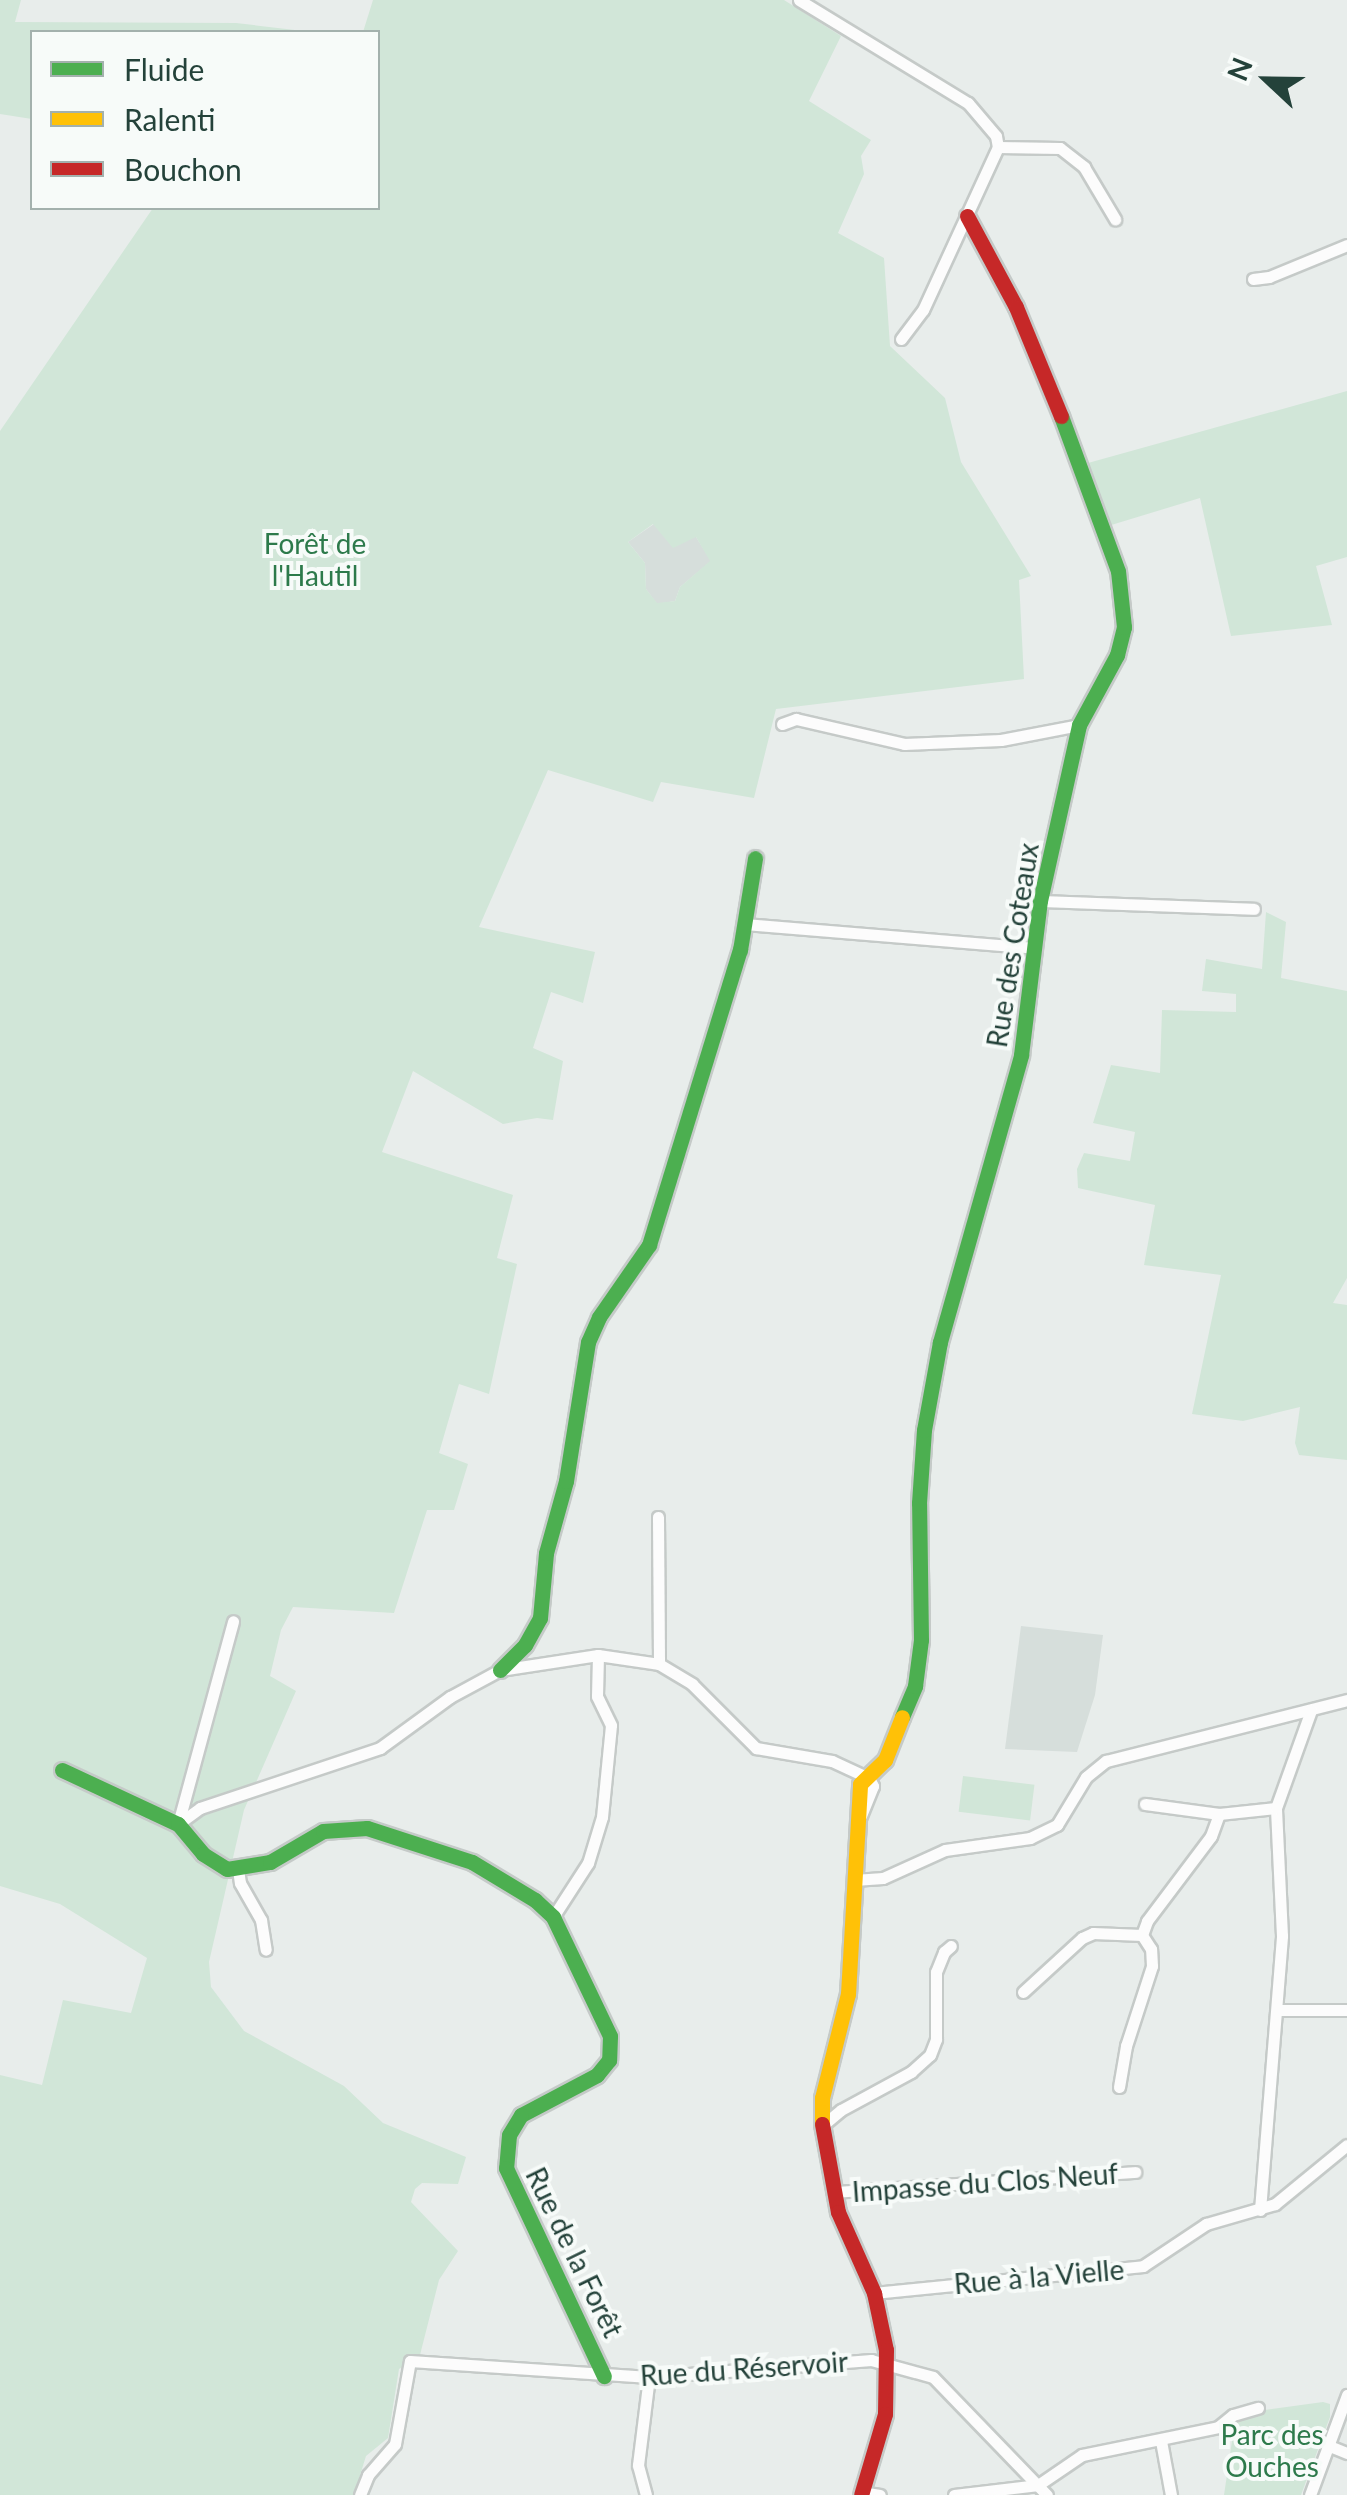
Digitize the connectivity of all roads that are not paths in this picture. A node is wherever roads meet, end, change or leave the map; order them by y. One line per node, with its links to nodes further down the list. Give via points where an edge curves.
1 (799, 0): 2 (street, via 968,104 996,136)
2 (998, 148): 3 (street); 4 (street, via 1060,148 1096,182)
3 (967, 216): 7 (street, via 923,310); 9 (street, Rue des Coteaux, via 1054,394 1118,571 1124,627)
4 (1116, 219)
5 (1347, 244): 6 (street)
6 (1253, 279)
7 (901, 339)
8 (782, 724): 9 (street, via 796,718 904,744 1001,740)
9 (1079, 725): 11 (street, Rue des Coteaux)
10 (754, 858): 13 (street)
11 (1040, 901): 12 (street); 14 (street, Rue des Coteaux)
12 (1254, 909)
13 (744, 924): 14 (street); 19 (street, via 648,1246 588,1342 566,1481 546,1553 540,1618)
14 (1035, 948): 23 (street, Rue des Coteaux, via 1021,1055 940,1342 924,1430 915,1686 889,1752)
15 (658, 1517): 18 (street)
16 (233, 1621): 27 (street)
17 (598, 1654): 18 (street); 19 (street); 30 (street, via 597,1696 612,1725 602,1818 588,1863)
18 (659, 1664): 23 (street, via 692,1684 756,1748 832,1762)
19 (500, 1670): 27 (street, via 380,1748 200,1808)
20 (1347, 1700): 21 (street)
21 (1311, 1710): 25 (street); 29 (street, via 1106,1761 1086,1777 1056,1825 1030,1838 945,1850 883,1878)
22 (62, 1770): 27 (street)
23 (869, 1778): 29 (street, Rue des Coteaux, via 860,1784)
24 (1145, 1804): 26 (street)
25 (1276, 1808): 26 (street); 35 (street)
26 (1219, 1814): 31 (street)
27 (178, 1824): 28 (street, via 203,1854)
28 (238, 1869): 30 (street, Rue de la Forêt, via 270,1862 322,1831 354,1826 484,1868); 33 (street, via 261,1920)
29 (854, 1880): 38 (street, Rue des Coteaux, via 848,1994 822,2098)
30 (552, 1918): 45 (street, Rue de la Forêt, via 610,2036 609,2060 598,2075 514,2123 506,2168)
31 (1142, 1936): 34 (street, via 1082,1938); 37 (street, via 1152,1966)
32 (951, 1946): 38 (street, via 936,1972 930,2054)
33 (266, 1950)
34 (1022, 1992)
35 (1278, 2010): 36 (street); 42 (street)
36 (1347, 2010)
37 (1119, 2087)
38 (823, 2125): 41 (street, Rue des Coteaux)
39 (1347, 2145): 42 (street, Rue à la Vielle)
40 (1136, 2172): 41 (street, Impasse du Clos Neuf)
41 (834, 2192): 43 (street, Rue des Coteaux)
42 (1260, 2210): 43 (street, Rue à la Vielle, via 1206,2224 1143,2266)
43 (874, 2294): 44 (street, Rue des Coteaux)
44 (884, 2360): 46 (street, Rue du Réservoir); 52 (street, via 933,2378); 53 (street, Rue des Coteaux, via 885,2414)
45 (604, 2376): 46 (street, Rue du Réservoir); 54 (street, Rue du Réservoir, via 410,2361 396,2444)
46 (650, 2377): 55 (street, via 638,2465)
47 (1347, 2395): 50 (street)
48 (1258, 2408): 49 (street, via 1218,2427)
49 (1161, 2441): 52 (street, via 1082,2455); 58 (street)
50 (1327, 2446): 51 (street); 59 (street)
51 (1347, 2453)
52 (1043, 2490): 57 (street)
53 (861, 2493): 56 (street)
54 (360, 2495)
55 (646, 2495)
56 (880, 2495)
57 (954, 2495)
58 (1171, 2495)
59 (1310, 2495)

